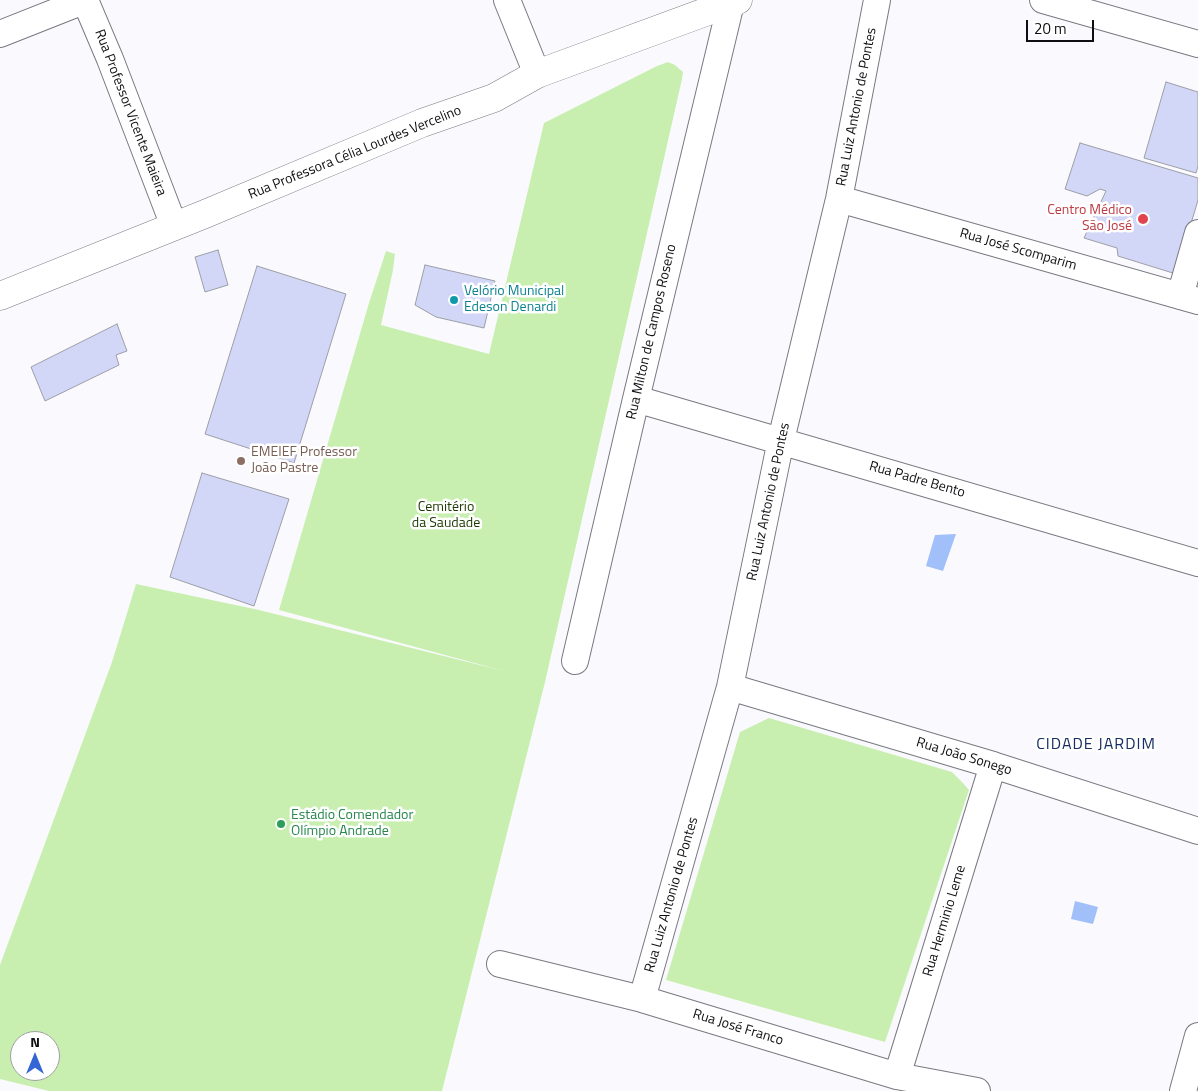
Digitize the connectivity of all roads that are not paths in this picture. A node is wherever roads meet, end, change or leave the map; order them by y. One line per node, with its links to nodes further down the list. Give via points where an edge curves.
1 (86, 0): 6 (street); 10 (street, Rua Professor Vicente Maieira)
2 (507, 0): 8 (street)
3 (877, 0): 9 (street, Rua Luiz Antonio de Pontes)
4 (1043, 0): 7 (street)
5 (734, 1): 8 (main road, Rua Professora Célia Lourdes Vercelino); 14 (street, Rua Milton de Campos Roseno)
6 (0, 34)
7 (1198, 44)
8 (538, 74): 10 (main road, Rua Professora Célia Lourdes Vercelino, via 494,98 422,122)
9 (839, 199): 13 (street, Rua José Scomparim); 15 (street, Rua Luiz Antonio de Pontes)
10 (174, 226): 12 (main road, Rua Professora Célia Lourdes Vercelino)
11 (1198, 233): 13 (street)
12 (0, 296)
13 (1189, 298)
14 (636, 399): 15 (street, Rua Padre Bento); 17 (street, Rua Milton de Campos Roseno)
15 (781, 440): 16 (street, Rua Padre Bento); 18 (street, Rua Luiz Antonio de Pontes)
16 (1198, 563)
17 (575, 661)
18 (730, 687): 19 (street, Rua João Sonego); 22 (street, Rua Luiz Antonio de Pontes)
19 (993, 765): 20 (street, Rua João Sonego); 24 (street, Rua Herminio Leme)
20 (1198, 831)
21 (500, 964): 22 (street, Rua José Franco)
22 (642, 999): 24 (street, Rua José Franco)
23 (1198, 1036): 26 (street)
24 (897, 1076): 25 (street, Rua José Franco)
25 (976, 1091)
26 (1183, 1091)

